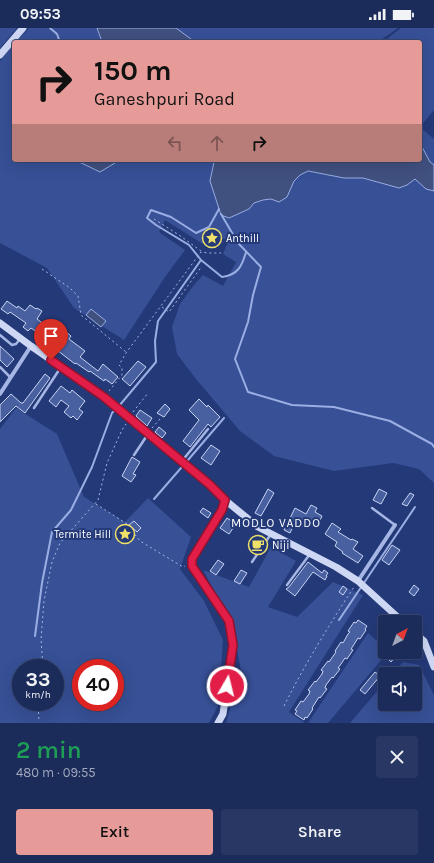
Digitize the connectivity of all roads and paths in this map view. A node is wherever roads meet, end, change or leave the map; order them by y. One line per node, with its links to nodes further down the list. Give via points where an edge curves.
1 (23, 28): 2 (main road)
2 (13, 40)
3 (12, 41): 4 (main road)
4 (0, 55)
5 (154, 219): 6 (path)
6 (201, 252): 7 (path); 10 (path)
7 (221, 253)
8 (202, 266): 10 (path, via 169,312)
9 (42, 269): 15 (path, via 78,296 81,315)
10 (162, 307): 15 (path)
11 (0, 323): 13 (main road)
12 (0, 335): 13 (lane, via 12,345)
13 (21, 338): 14 (main road)
14 (31, 346): 16 (main road); 18 (street)
15 (126, 353): 21 (path, via 119,365 122,368 122,375)
16 (61, 367): 21 (main road); 22 (lane)
17 (0, 368): 18 (lane)
18 (10, 377): 20 (street)
19 (148, 393): 23 (path)
20 (0, 394)
21 (104, 397): 23 (main road)
22 (34, 408)
23 (129, 418): 26 (main road); 30 (path, via 107,463)
24 (160, 419): 26 (path)
25 (208, 429): 28 (lane)
26 (148, 434): 27 (lane); 28 (main road)
27 (134, 455)
28 (182, 461): 29 (main road)
29 (225, 500): 33 (main road, via 258,527); 36 (main road, via 222,510 192,559)
30 (96, 503): 36 (path, via 127,524 140,541 183,567); 41 (path, via 60,543 52,562 44,601)
31 (372, 508): 32 (lane)
32 (395, 525): 37 (street)
33 (272, 534): 34 (main road); 35 (lane)
34 (310, 554): 37 (main road); 38 (lane)
35 (252, 562)
36 (192, 566): 46 (main road, via 229,621 233,645 223,714)
37 (358, 582): 39 (main road); 43 (path, via 334,618)
38 (287, 585)
39 (395, 615)
40 (422, 639): 42 (main road)
41 (42, 659)
42 (434, 667)
43 (284, 706)
44 (39, 711): 45 (path)
45 (40, 722)
46 (218, 723)

